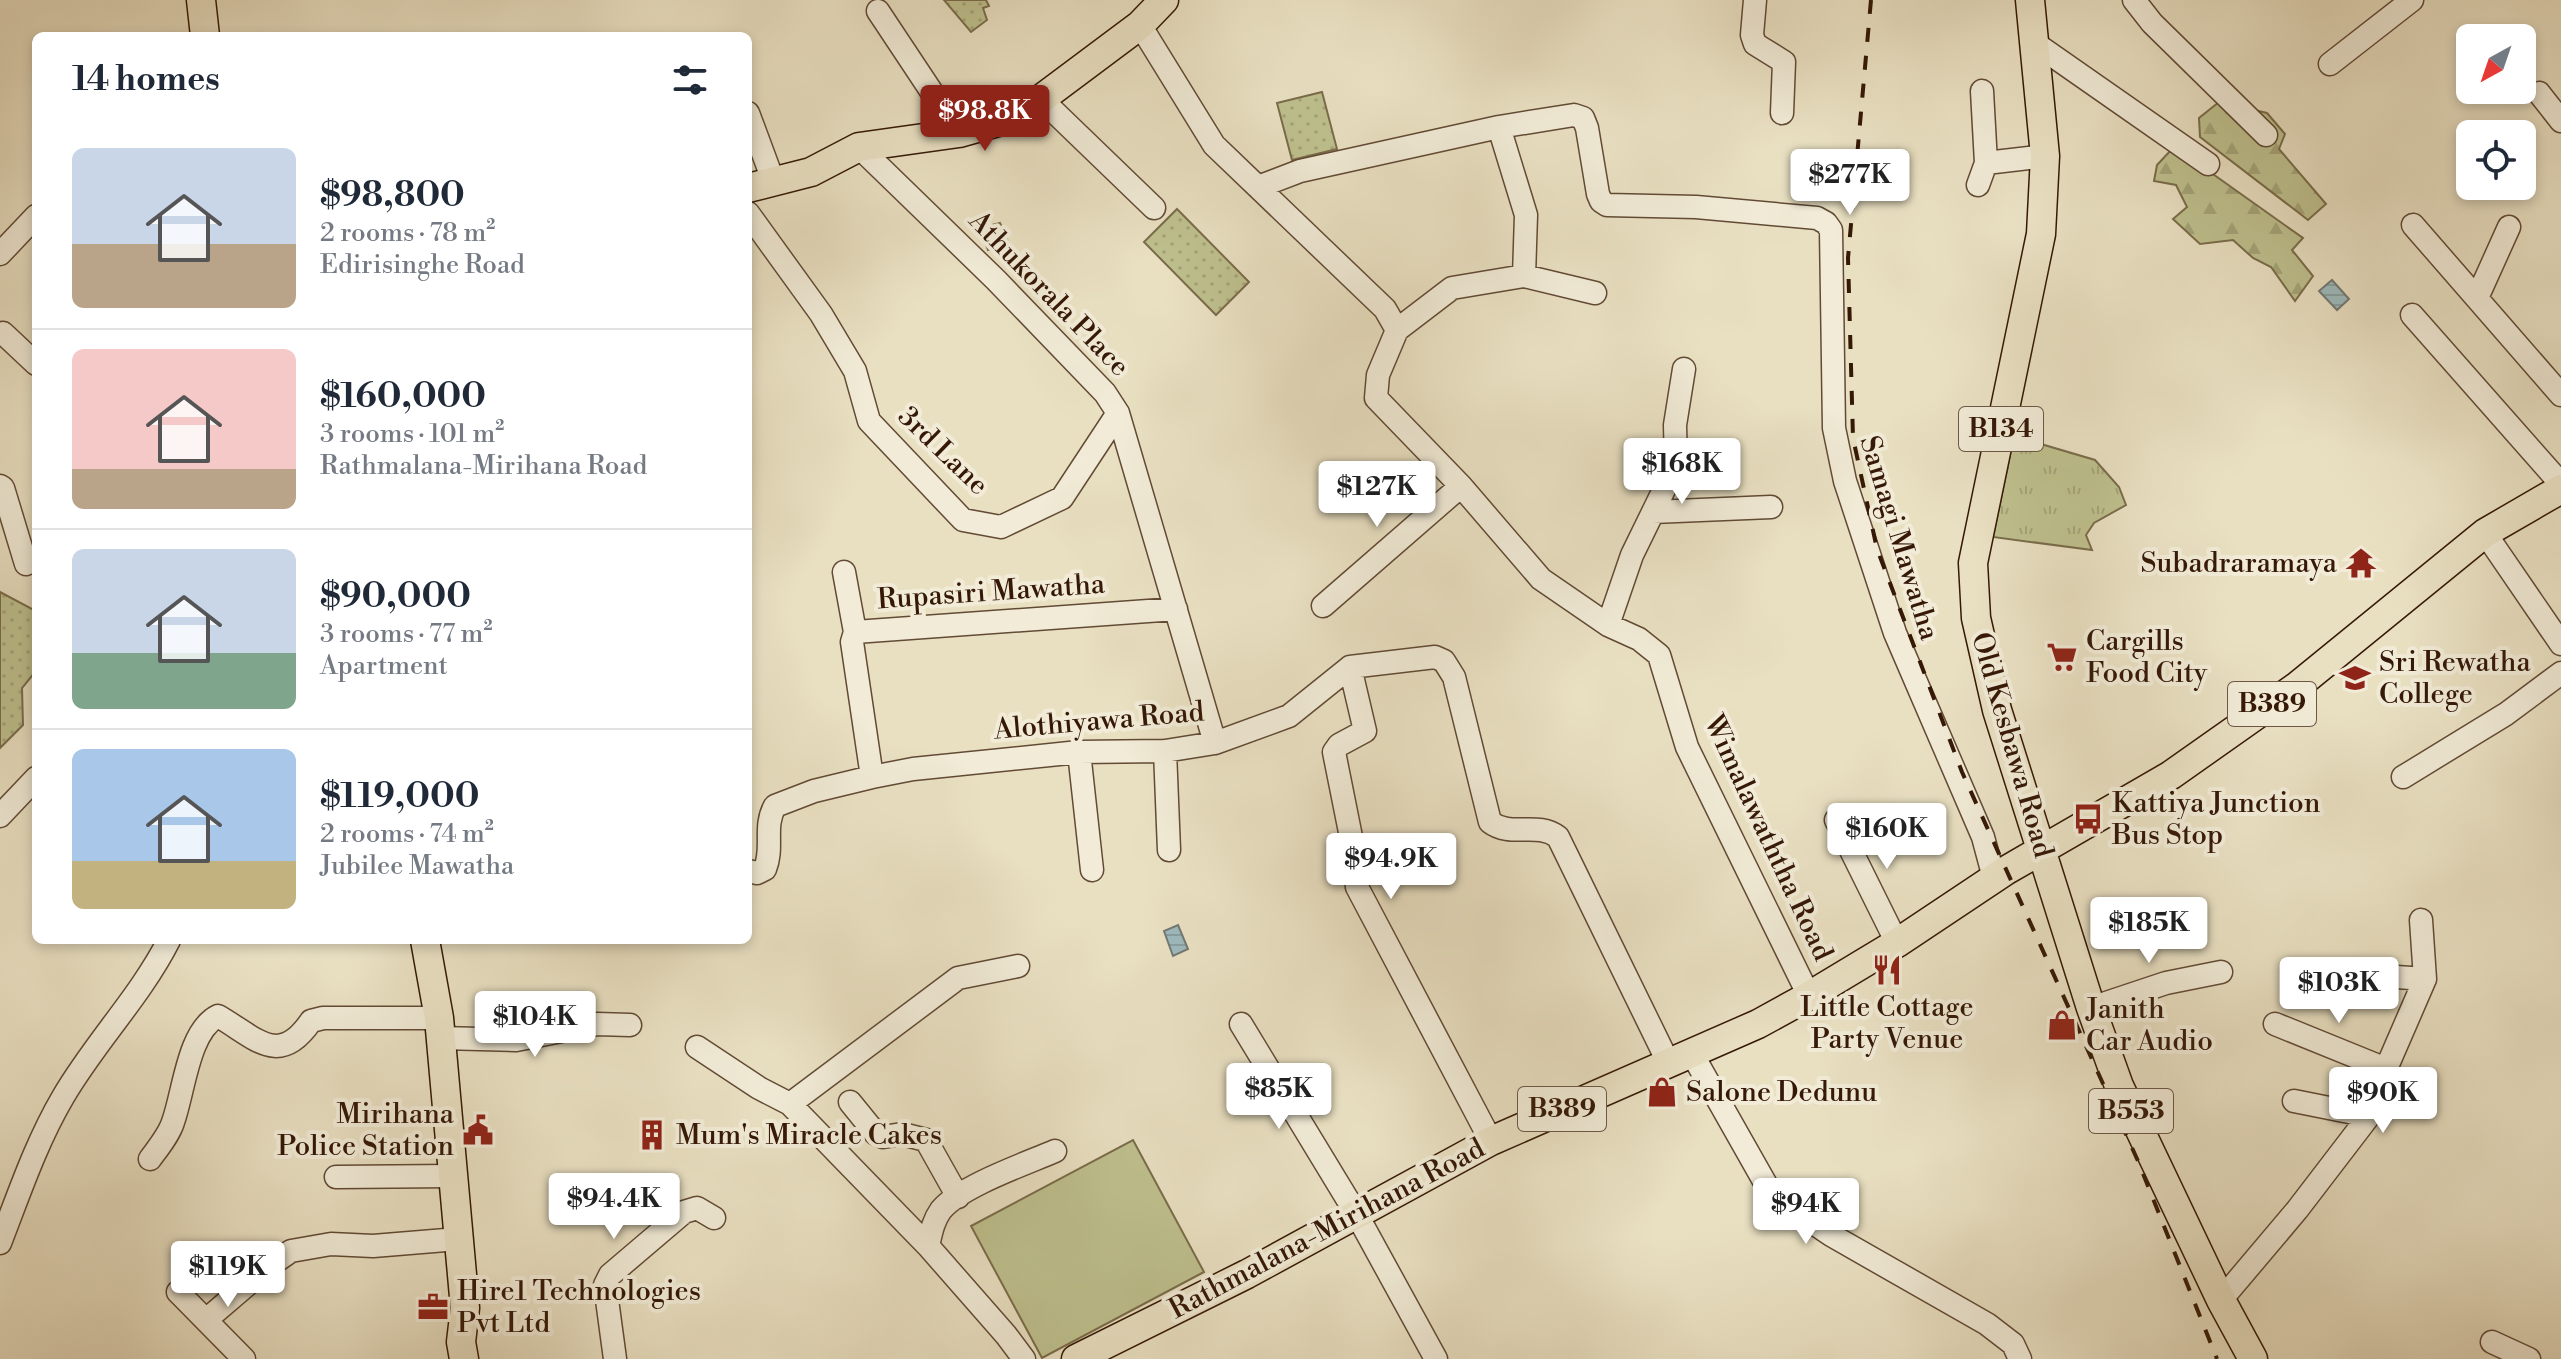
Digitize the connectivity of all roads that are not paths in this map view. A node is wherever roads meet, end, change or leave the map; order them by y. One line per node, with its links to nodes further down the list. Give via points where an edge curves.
1 (201, 0): 9 (main road)
2 (1164, 0): 8 (main road)
3 (1755, 0): 15 (street, via 1755,44 1784,62)
4 (2030, 0): 10 (main road, Old Kesbawa Road / B134)
5 (2134, 0): 20 (street)
6 (2412, 0): 11 (street)
7 (878, 11): 18 (street)
8 (1140, 25): 14 (main road); 27 (street, via 1214,145)
9 (205, 32)
10 (2036, 44): 22 (main road, Old Kesbawa Road / B134); 24 (street)
11 (2330, 64)
12 (1982, 91): 23 (street)
13 (2539, 93): 16 (street)
14 (1041, 99): 18 (main road, via 1005,120); 28 (street)
15 (1782, 113)
16 (2561, 121)
17 (1499, 127): 27 (street, Samagi Mawatha, via 1300,171); 34 (street, via 1526,215); 71 (street, Samagi Mawatha, via 1583,118 1598,194 1607,205 1817,218 1831,230 1834,428 1845,481 1895,633 1983,837)
18 (959, 133): 21 (main road)
19 (752, 135): 26 (street)
20 (2266, 135)
21 (859, 147): 26 (main road, via 811,172); 43 (street, Athukorala Place, via 996,280)
22 (2045, 156): 23 (street); 68 (main road, Old Kesbawa Road / B134, via 2041,234 1973,563 1976,618 1997,710)
23 (1986, 163): 25 (street)
24 (2208, 164)
25 (1978, 185)
26 (761, 186)
27 (1258, 187): 38 (street, via 1385,309)
28 (1154, 208)
29 (752, 219): 43 (street, 3rd Lane, via 855,371 869,421 963,520 1001,527 1062,498)
30 (32, 220): 33 (street)
31 (2413, 225): 36 (street)
32 (2509, 227): 36 (street)
33 (0, 254)
34 (1524, 276): 35 (street); 38 (street, via 1452,288)
35 (1595, 293)
36 (2477, 298): 42 (street)
37 (2412, 315): 46 (street)
38 (1397, 330): 45 (street, Wimalawaththa Road, via 1378,375 1376,398)
39 (3, 333): 40 (street)
40 (32, 360)
41 (1684, 369): 48 (street, via 1675,425 1676,465)
42 (2561, 395)
43 (1118, 413): 53 (street, Athukorala Place)
44 (0, 486): 50 (street)
45 (1461, 486): 52 (street); 54 (street, Wimalawaththa Road, via 1541,579)
46 (2561, 486): 49 (main road, B389)
47 (1771, 507): 48 (street)
48 (1653, 512): 54 (street)
49 (2485, 533): 56 (street); 68 (main road, B389, via 2296,687 2171,775)
50 (26, 564)
51 (844, 572): 55 (street)
52 (1323, 606)
53 (1176, 609): 55 (street, Rupasiri Mawatha); 59 (street, Athukorala Place)
54 (1608, 625): 80 (street, Wimalawaththa Road, via 1659,655 1687,747)
55 (855, 632): 62 (street, Rupasiri Mawatha, via 852,642)
56 (2561, 644)
57 (1350, 667): 59 (street, Alothiyawa Road, via 1289,716); 87 (street, via 1435,657 1444,661 1454,677 1490,822 1517,831 1539,828 1558,837); 93 (street, via 1365,731 1334,752 1357,887)
58 (2561, 673): 63 (street, via 2506,714)
59 (1215, 743): 60 (street, Alothiyawa Road)
60 (1165, 751): 61 (street, Alothiyawa Road); 67 (street)
61 (1079, 752): 62 (street, Alothiyawa Road); 69 (street)
62 (872, 777): 70 (street, via 775,806 768,823 770,857 765,869)
63 (2403, 777)
64 (32, 782): 65 (street)
65 (0, 816)
66 (1836, 820): 73 (street)
67 (1169, 850)
68 (2041, 850): 71 (main road, Rathmalana-Mirihana Road / B389); 81 (main road, Old Kesbawa Road / B553)
69 (1092, 870)
70 (752, 872)
71 (1994, 878): 73 (main road, Rathmalana-Mirihana Road / B389)
72 (2421, 920): 79 (street)
73 (1897, 943): 80 (main road, Rathmalana-Mirihana Road / B389)
74 (167, 944): 102 (street, via 63,1096)
75 (426, 944): 85 (main road)
76 (1018, 966): 91 (street, via 958,978)
77 (2310, 971): 79 (street)
78 (2221, 972): 81 (street, via 2166,983)
79 (2425, 979): 88 (street)
80 (1809, 996): 87 (main road, Rathmalana-Mirihana Road / B389)
81 (2091, 1008): 105 (main road, Old Kesbawa Road / B553, via 2119,1086)
82 (1241, 1024): 99 (street)
83 (2275, 1024): 88 (street)
84 (630, 1025): 85 (street, via 597,1024 516,1040)
85 (440, 1028): 95 (street, via 323,1018 311,1021 287,1046 269,1046 218,1016 198,1036 172,1126); 96 (main road)
86 (697, 1047): 91 (street)
87 (1680, 1057): 93 (main road, Rathmalana-Mirihana Road / B389); 116 (street, via 1772,1195 1987,1324 2013,1344)
88 (2386, 1069): 92 (street)
89 (2294, 1101): 92 (street)
90 (850, 1102): 98 (street, via 876,1134 926,1140)
91 (790, 1104): 103 (street)
92 (2369, 1116): 105 (street)
93 (1491, 1141): 99 (main road, Rathmalana-Mirihana Road / B389)
94 (1055, 1151): 98 (street)
95 (150, 1159)
96 (453, 1176): 97 (street); 101 (main road)
97 (336, 1177)
98 (958, 1197): 103 (street, via 934,1220)
99 (1357, 1215): 114 (main road, Rathmalana-Mirihana Road / B389); 115 (street)
100 (714, 1218): 112 (street, via 697,1208 684,1212 610,1275 605,1285)
101 (458, 1239): 106 (main road); 107 (street, via 331,1244 291,1251)
102 (0, 1243)
103 (928, 1246): 113 (street)
104 (178, 1292): 107 (street)
105 (2221, 1300): 117 (main road, Old Kesbawa Road / B553)
106 (465, 1308): 110 (main road); 111 (main road)
107 (206, 1320): 109 (street)
108 (2492, 1342): 118 (street)
109 (244, 1359)
110 (464, 1359)
111 (480, 1359)
112 (615, 1359)
113 (1024, 1359)
114 (1076, 1359)
115 (1436, 1359)
116 (2020, 1359)
117 (2253, 1359)
118 (2529, 1359)

